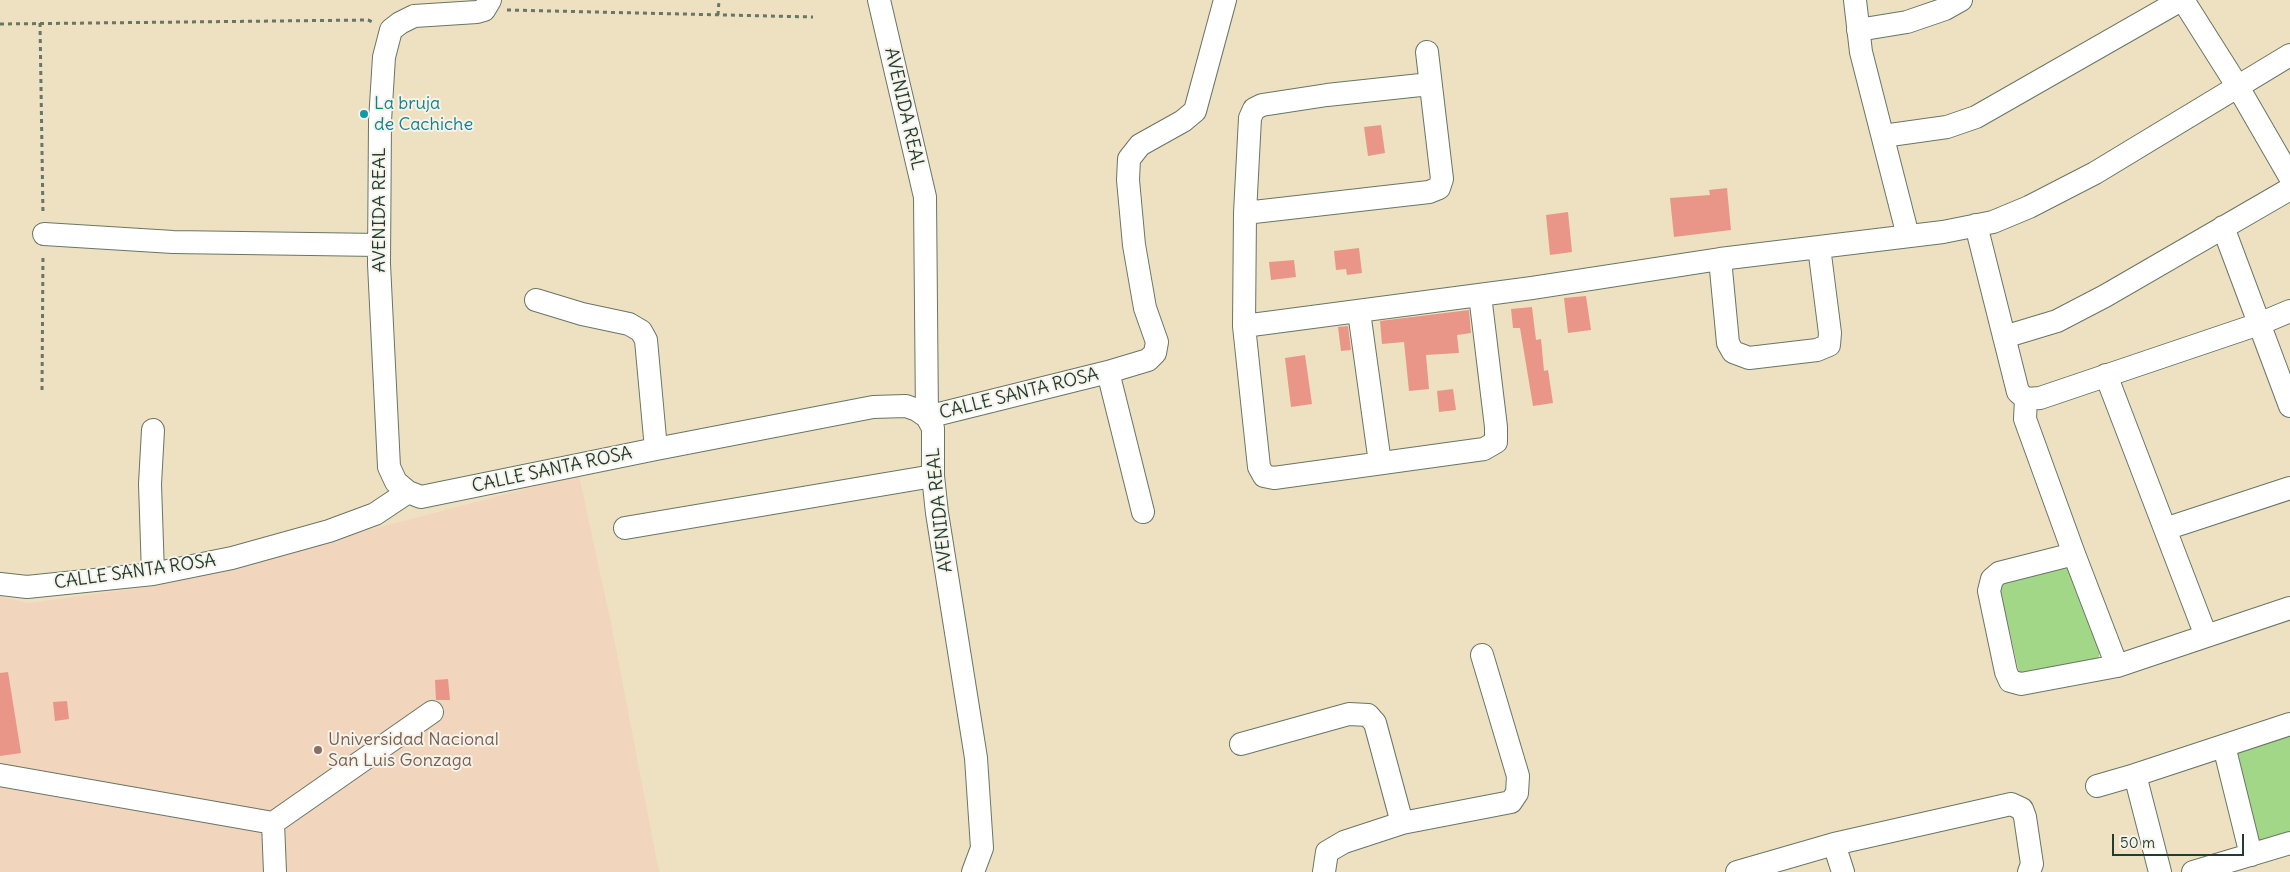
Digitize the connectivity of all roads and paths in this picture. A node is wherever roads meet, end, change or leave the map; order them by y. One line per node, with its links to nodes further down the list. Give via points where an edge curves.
1 (720, 0): 8 (path)
2 (879, 0): 41 (street, AVENIDA REAL, via 925,197)
3 (1225, 0): 36 (street, CALLE SANTA ROSA, via 1195,111 1140,144 1129,160 1134,245 1145,308 1157,342 1155,353 1148,360)
4 (1855, 0): 13 (street)
5 (1962, 0): 13 (street, via 1907,22)
6 (2182, 0): 17 (street); 18 (street, via 1976,117 1947,126)
7 (487, 5): 8 (path); 12 (street, via 476,12 414,16)
8 (718, 15): 9 (path)
9 (813, 17)
10 (40, 23): 11 (path); 12 (path, via 368,20); 24 (path)
11 (0, 24)
12 (392, 30): 26 (street, AVENIDA REAL, via 384,57)
13 (1858, 30): 18 (street)
14 (1428, 52): 16 (street)
15 (2290, 55): 17 (street)
16 (1430, 84): 21 (street, via 1262,104 1254,109 1250,118); 21 (street, via 1442,179 1438,188 1429,192)
17 (2238, 87): 19 (street); 22 (street, via 2087,177 2029,207 1993,222)
18 (1883, 136): 25 (street)
19 (2290, 177)
20 (2290, 189): 23 (street)
21 (1245, 213): 34 (street)
22 (1976, 225): 25 (street); 35 (street)
23 (2223, 227): 33 (street); 35 (street, via 2065,317)
24 (44, 234): 26 (street, via 173,242); 38 (path)
25 (1908, 236): 27 (street)
26 (379, 245): 47 (street, AVENIDA REAL, via 389,468 396,482)
27 (1819, 247): 28 (street); 28 (street, via 1830,332 1829,345 1817,350 1749,358 1733,352 1728,343)
28 (1720, 259): 29 (street)
29 (1480, 295): 32 (street); 44 (street, via 1496,442 1484,449)
30 (536, 300): 43 (street, via 629,324 641,331 646,340)
31 (2290, 311): 33 (street)
32 (1358, 312): 34 (street); 44 (street)
33 (2259, 324): 37 (street); 40 (street)
34 (1244, 326): 44 (street, via 1259,467 1264,476 1274,478)
35 (2004, 337): 39 (street, via 2018,392)
36 (1108, 372): 41 (street, CALLE SANTA ROSA); 48 (street)
37 (2106, 375): 39 (street, via 2040,398); 50 (street)
38 (42, 390)
39 (2026, 399): 51 (street, via 2025,419)
40 (2290, 406)
41 (927, 417): 43 (street, CALLE SANTA ROSA, via 906,406 873,407); 45 (street, AVENIDA REAL, via 933,428)
42 (153, 430): 52 (street, via 150,484)
43 (656, 448): 47 (street, CALLE SANTA ROSA, via 421,497)
44 (1380, 463)
45 (933, 476): 49 (street); 71 (street, AVENIDA REAL, via 976,758 982,848)
46 (2290, 488): 50 (street)
47 (408, 492): 52 (street, CALLE SANTA ROSA, via 375,514 330,531 232,558)
48 (1143, 512)
49 (625, 528)
50 (2165, 529): 55 (street)
51 (2074, 554): 57 (street); 57 (street, via 1999,573 1992,579 1989,590 2008,676 2010,681 2022,684)
52 (153, 574): 53 (street, CALLE SANTA ROSA, via 26,587)
53 (0, 584)
54 (2290, 608): 55 (street)
55 (2206, 636): 57 (street)
56 (1482, 655): 66 (street, via 1518,776 1517,793 1511,802)
57 (2117, 666)
58 (432, 712): 65 (street)
59 (2290, 724): 61 (street)
60 (1241, 744): 66 (street, via 1349,714 1368,715 1375,723)
61 (2224, 746): 63 (street); 69 (street)
62 (0, 775): 65 (street)
63 (2134, 775): 64 (street); 76 (street)
64 (2096, 786)
65 (273, 823): 70 (street)
66 (1402, 823): 72 (street, via 1344,842 1327,852)
67 (1834, 844): 73 (street); 74 (street); 75 (street, via 2011,804 2022,809 2025,817 2032,864)
68 (2290, 844): 69 (street)
69 (2251, 855): 77 (street)
70 (275, 872)
71 (973, 872)
72 (1324, 872)
73 (1737, 872)
74 (1842, 872)
75 (2030, 872)
76 (2160, 872)
77 (2193, 872)

